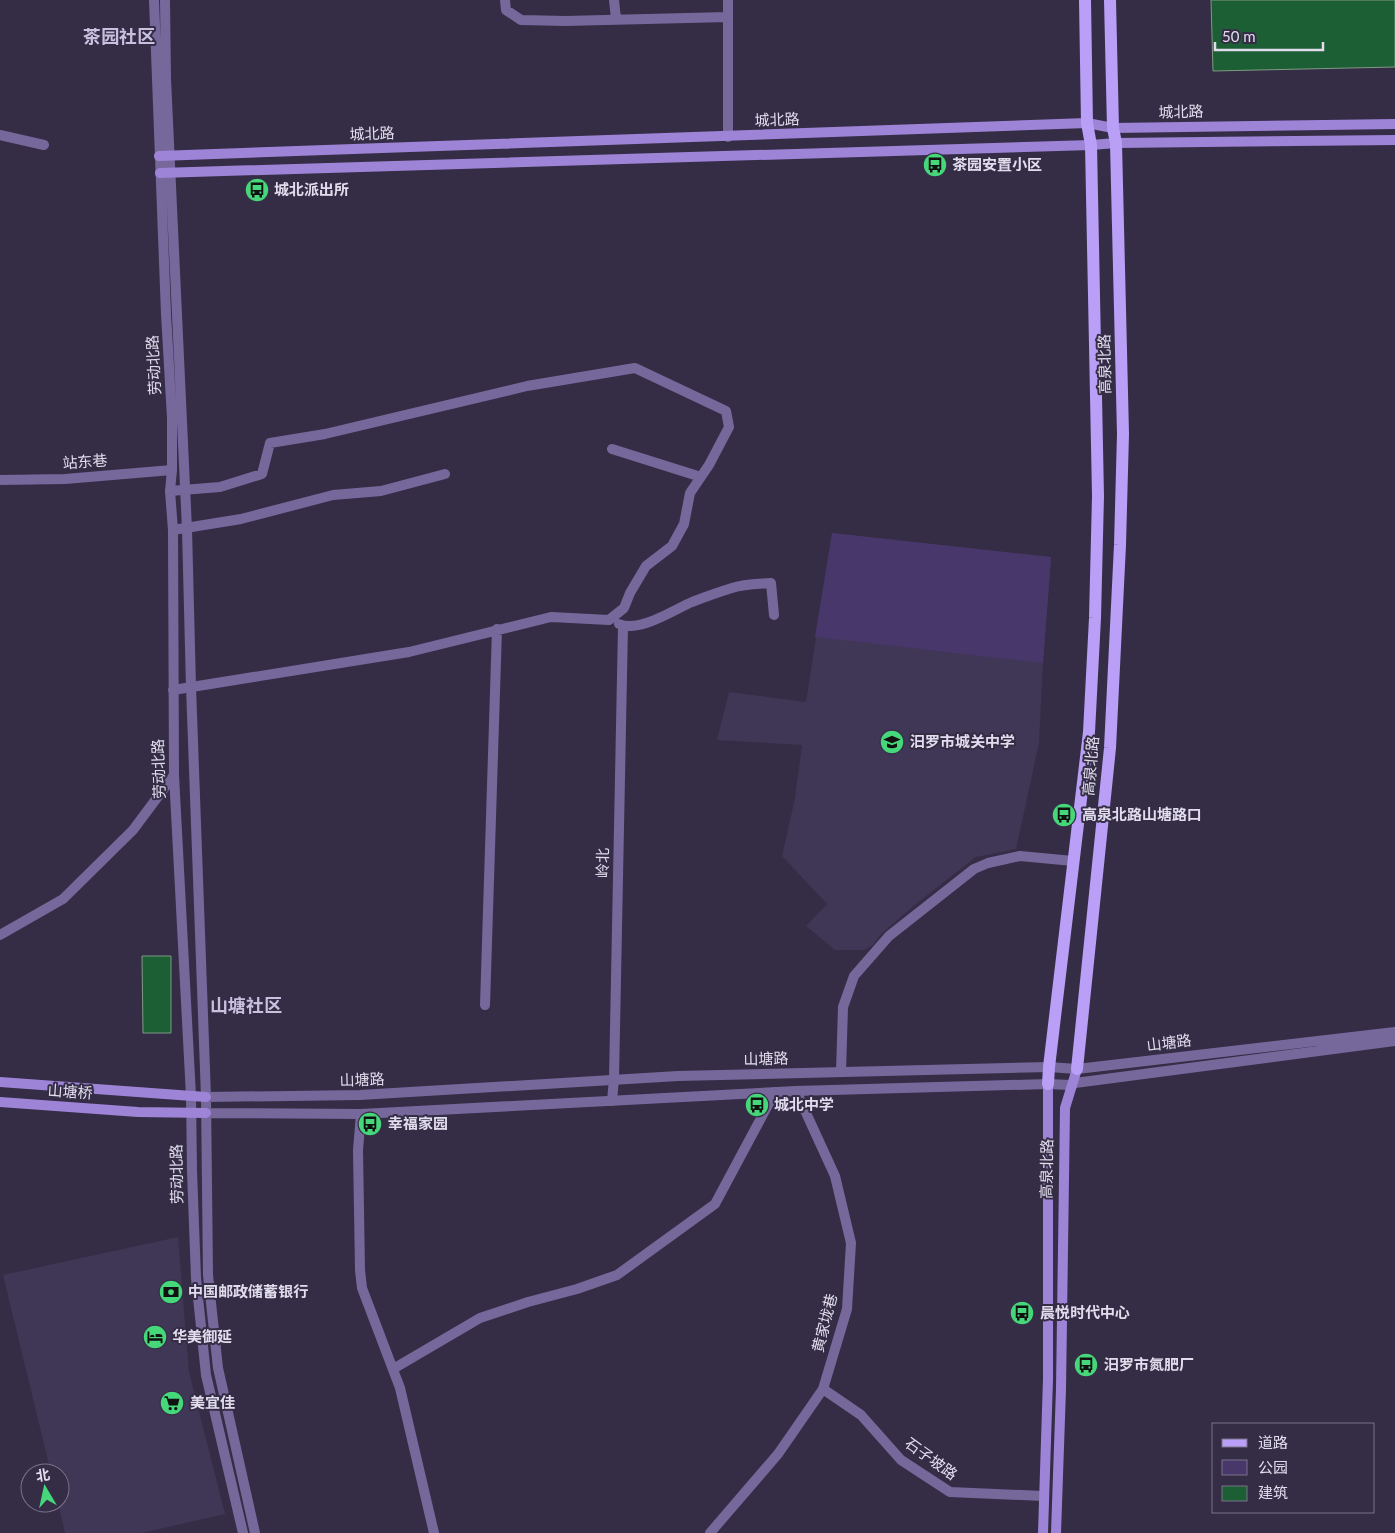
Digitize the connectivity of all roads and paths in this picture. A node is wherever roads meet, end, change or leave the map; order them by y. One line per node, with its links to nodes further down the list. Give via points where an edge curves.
1 (154, 0): 20 (street, 劳动北路)
2 (165, 0): 19 (street, 劳动北路)
3 (505, 0): 9 (street, via 506,10 521,20)
4 (614, 0): 9 (street)
5 (728, 0): 8 (street)
6 (1085, 0): 10 (main road, 高泉北路)
7 (1110, 0): 12 (main road, 高泉北路)
8 (728, 17): 9 (street); 14 (street)
9 (616, 20)
10 (1087, 123): 12 (main road, 城北路); 14 (main road, 城北路); 17 (main road, 高泉北路)
11 (1395, 124): 12 (main road, 城北路)
12 (1113, 128): 16 (main road, 高泉北路)
13 (0, 135): 18 (street)
14 (728, 137): 19 (main road, 城北路)
15 (1395, 140): 16 (main road, 城北路)
16 (1116, 143): 17 (main road, 城北路); 45 (main road, 高泉北路, via 1123,434 1120,545 1110,748)
17 (1092, 145): 22 (main road, 城北路); 39 (main road, 高泉北路, via 1098,496 1096,599 1089,732)
18 (44, 146)
19 (171, 155): 20 (main road, 城北路); 22 (street, 劳动北路)
20 (159, 156): 21 (street, 劳动北路)
21 (160, 173): 22 (main road, 城北路); 24 (street, 劳动北路)
22 (171, 174): 28 (street, 劳动北路)
23 (612, 450): 26 (street)
24 (172, 470): 27 (street, 站东巷, via 65,479); 29 (street, 劳动北路)
25 (444, 474): 30 (street, via 380,491 333,495)
26 (701, 477): 28 (street, via 729,427 726,411 636,368 527,386 325,434 270,443 262,474 220,487); 33 (street, via 690,493 684,524 672,546 646,566 624,608)
27 (0, 480)
28 (185, 490): 29 (street); 30 (street, 劳动北路)
29 (170, 491): 31 (street, 劳动北路)
30 (187, 529): 31 (street); 36 (street, 劳动北路)
31 (173, 530): 37 (street, 劳动北路)
32 (774, 615): 34 (street, via 771,583 735,587 672,614)
33 (608, 620): 34 (street); 35 (street, via 551,618)
34 (623, 626): 47 (street, 岭北)
35 (497, 629): 36 (street, via 408,652); 41 (street)
36 (191, 687): 37 (street); 55 (street, 劳动北路)
37 (173, 690): 38 (street, 劳动北路)
38 (174, 775): 40 (street, via 133,830 63,899); 54 (street, 劳动北路)
39 (1073, 861): 44 (main road, 高泉北路); 46 (street, via 1020,856 988,863 974,869 890,936 854,976 843,1007)
40 (0, 935)
41 (485, 1005)
42 (1395, 1032): 45 (street, 山塘路)
43 (1395, 1041): 50 (street, 山塘路)
44 (1049, 1067): 45 (street, 山塘路); 46 (street, 山塘路); 49 (main road, 高泉北路)
45 (1077, 1069): 50 (main road, 高泉北路)
46 (841, 1072): 47 (street, 山塘路)
47 (614, 1079): 55 (street, 山塘路, via 360,1096); 56 (street, 岭北)
48 (0, 1082): 52 (main road, 山塘桥)
49 (1048, 1084): 50 (street, 山塘路); 51 (street, 山塘路); 64 (main road, 高泉北路, via 1048,1379)
50 (1070, 1085): 70 (main road, 高泉北路, via 1065,1108)
51 (796, 1091): 53 (street, 山塘路); 63 (street, 黄家垅巷, via 835,1176 852,1243 847,1309)
52 (137, 1092): 54 (main road, 山塘路)
53 (775, 1092): 56 (street, 山塘路); 62 (street, via 714,1204 617,1275 480,1318)
54 (191, 1096): 55 (main road, 山塘路); 60 (street, 劳动北路)
55 (206, 1097): 59 (street, 劳动北路)
56 (612, 1101): 61 (street, 山塘路)
57 (0, 1102): 58 (main road, 山塘桥)
58 (138, 1112): 60 (main road, 山塘路)
59 (206, 1113): 60 (main road, 山塘路); 61 (street, 山塘路); 66 (street, 劳动北路, via 209,1284 218,1368)
60 (191, 1114): 65 (street, 劳动北路, via 196,1278 206,1375)
61 (361, 1114): 62 (street, via 358,1150 362,1288)
62 (393, 1368): 67 (street)
63 (823, 1389): 64 (street, 石子坡路, via 861,1415 901,1460 950,1492); 68 (street, 黄家垅巷, via 778,1454)
64 (1044, 1496): 69 (main road, 高泉北路)
65 (243, 1533)
66 (255, 1533)
67 (434, 1533)
68 (710, 1533)
69 (1043, 1533)
70 (1056, 1533)

